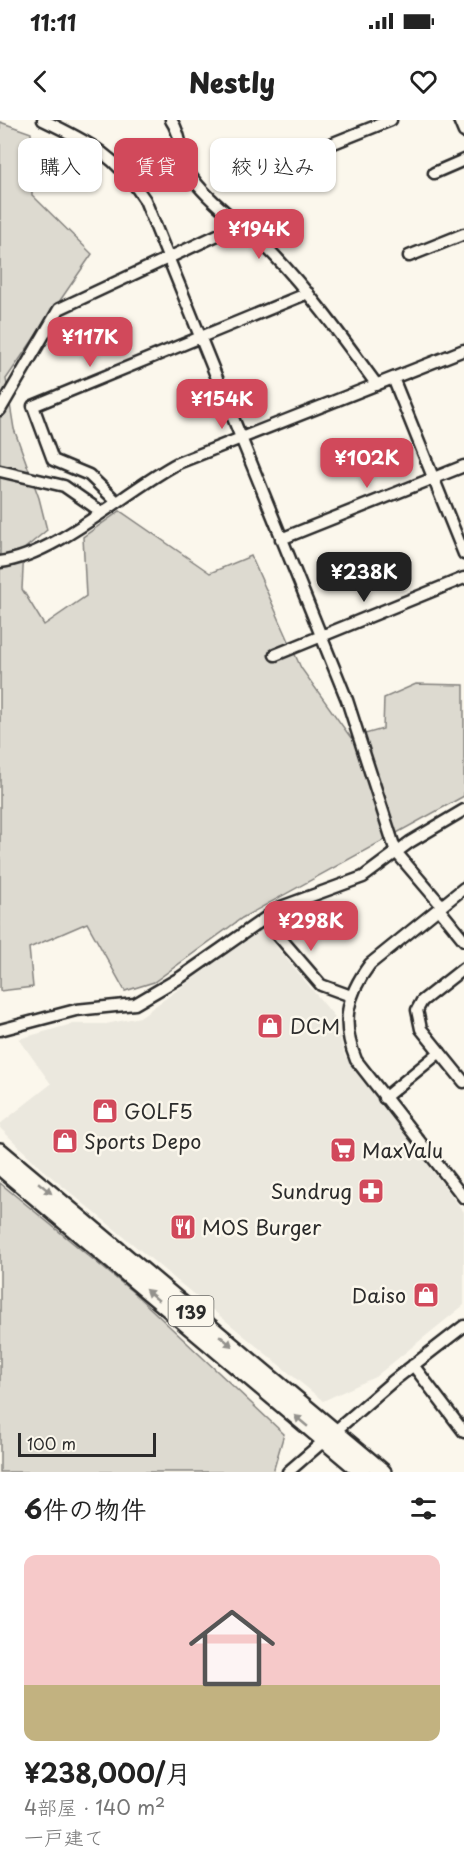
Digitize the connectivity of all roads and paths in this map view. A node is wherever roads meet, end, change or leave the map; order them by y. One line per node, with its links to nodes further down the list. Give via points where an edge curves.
1 (43, 120): 12 (street, via 92,144 115,161 145,200)
2 (171, 120): 9 (street, via 178,129 183,162 193,180)
3 (392, 120): 6 (street)
4 (459, 120): 5 (street)
5 (464, 132)
6 (336, 142)
7 (464, 160): 8 (street)
8 (434, 173)
9 (241, 224): 12 (street); 13 (street)
10 (464, 234): 11 (street)
11 (409, 256)
12 (170, 257): 14 (street); 18 (street, via 59,309)
13 (308, 293): 14 (street); 17 (street)
14 (201, 339): 19 (street); 23 (street, via 33,406 53,460 89,475)
15 (464, 350): 16 (street)
16 (393, 378): 17 (street); 22 (street)
17 (377, 385): 19 (street)
18 (0, 410)
19 (241, 438): 23 (street, via 178,463); 25 (street)
20 (464, 466): 22 (street)
21 (0, 471): 24 (street, via 64,486)
22 (433, 478): 25 (street); 26 (street)
23 (116, 501): 24 (street)
24 (100, 512): 27 (street, via 33,552)
25 (281, 539): 29 (street)
26 (464, 554)
27 (0, 562)
28 (464, 578): 29 (street)
29 (321, 637): 30 (street); 32 (street, via 347,700)
30 (275, 654)
31 (464, 810): 32 (street)
32 (396, 852): 34 (street); 35 (street, via 363,877 281,907)
33 (464, 888): 34 (street)
34 (440, 908): 36 (street); 38 (street, via 370,964)
35 (264, 919): 38 (street, via 321,985); 39 (street, via 135,1004 76,1010)
36 (464, 940)
37 (463, 971): 40 (street, via 417,1010 421,1029)
38 (351, 996): 42 (street, via 347,1038 356,1060)
39 (0, 1029)
40 (440, 1052): 41 (street); 42 (street)
41 (464, 1082)
42 (384, 1098): 45 (street)
43 (0, 1151): 49 (highway, 139, one-way to 49)
44 (0, 1167): 49 (highway, 139, one-way to 44)
45 (464, 1198)
46 (464, 1326): 47 (street)
47 (413, 1365): 48 (street); 49 (street)
48 (464, 1432)
49 (330, 1436): 50 (street); 51 (highway, 139); 52 (highway, 139)
50 (288, 1472)
51 (362, 1472)
52 (383, 1472)

